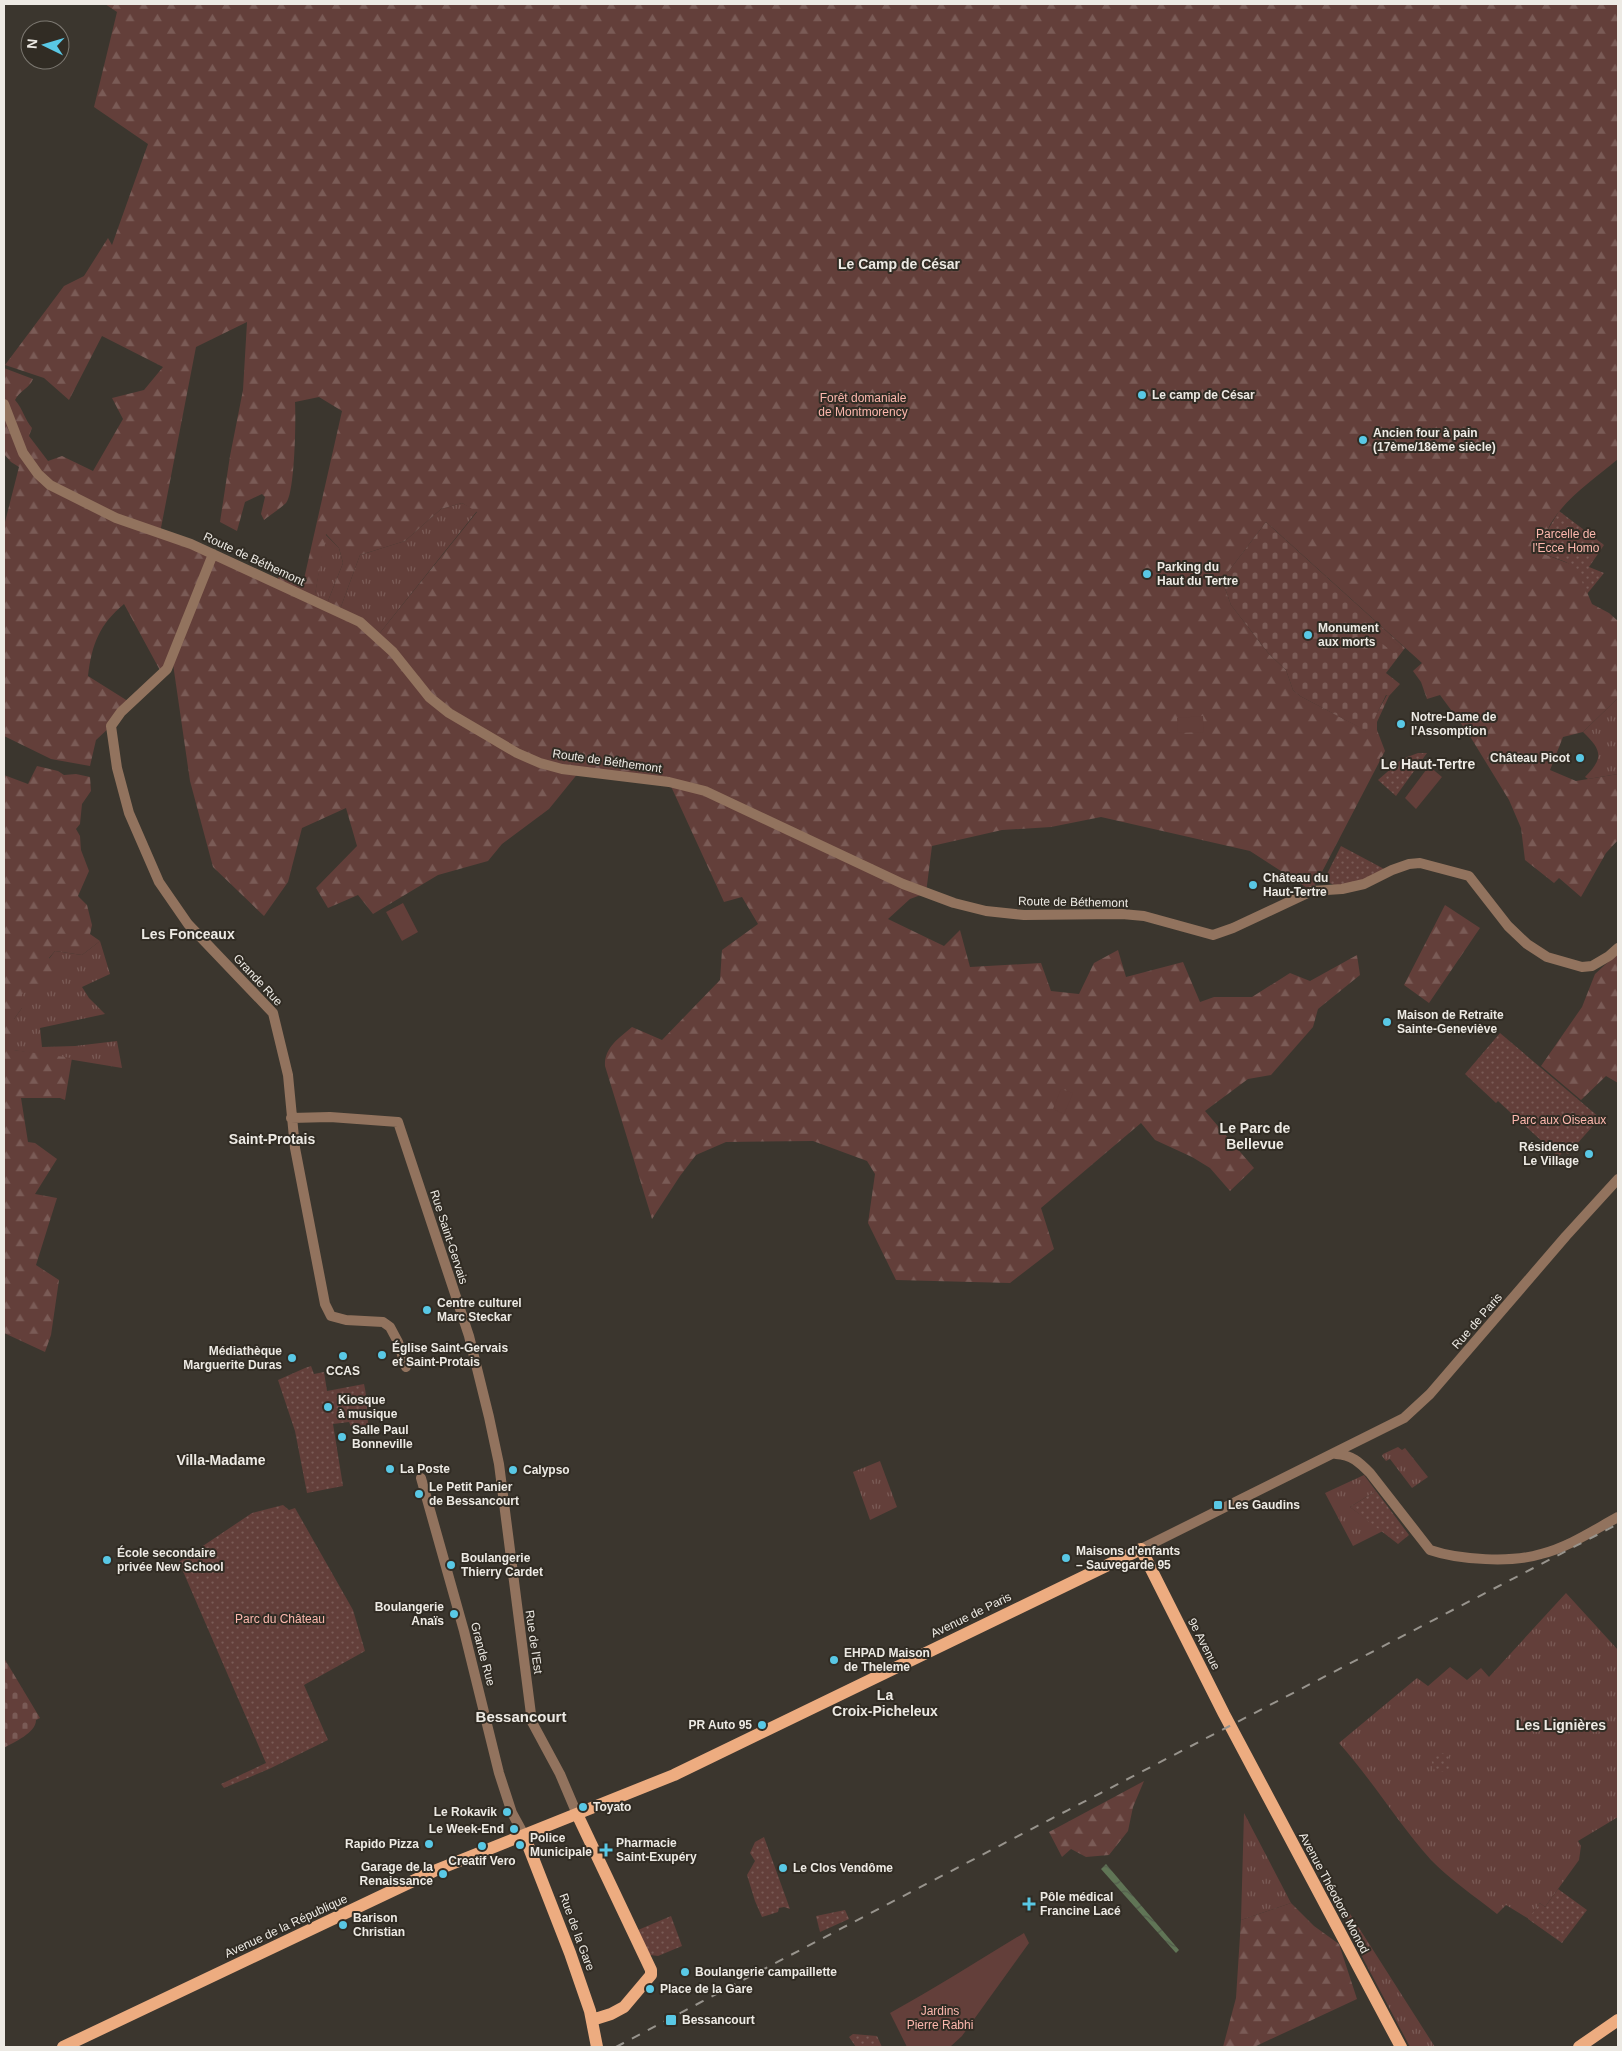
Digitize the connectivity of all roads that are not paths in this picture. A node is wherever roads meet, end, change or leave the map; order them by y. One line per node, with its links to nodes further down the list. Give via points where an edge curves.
1 (4, 404): 2 (street, Route de Béthemont, via 23,453 50,485 116,518)
2 (213, 554): 3 (street, Route de Béthemont, via 360,622 393,652 429,697 449,713 496,742 540,763 669,782 705,791 903,884 954,903 1024,915 1144,916 1187,928 1196,936 1211,940 1312,891 1364,884 1409,864 1420,863 1469,876 1508,926 1547,957 1582,967 1592,966); 4 (street, Grande Rue, via 167,669 121,712 111,726 114,748 128,813 159,882 188,924 273,1013 288,1075)
3 (1618, 948)
4 (291, 1118): 6 (street, Grande Rue, via 302,1195 325,1304 331,1316 382,1322 390,1327); 10 (street, Rue Saint-Gervais, via 398,1122 469,1336)
5 (1618, 1179): 7 (street, Rue de Paris, via 1430,1394 1404,1418)
6 (406, 1367)
7 (1361, 1440): 8 (street, Rue de Paris); 9 (street, via 1354,1449)
8 (1336, 1454): 9 (street, via 1352,1456); 12 (street, Rue de Paris)
9 (1359, 1462): 13 (street, via 1430,1550 1440,1554 1503,1559 1541,1554)
10 (499, 1464): 16 (street, Rue de l'Est, via 532,1722)
11 (421, 1478): 17 (street, Grande Rue, via 500,1773 512,1812)
12 (1237, 1502): 14 (street, Avenue de Paris)
13 (1618, 1517)
14 (1142, 1549): 15 (main road, 9e Avenue, via 1164,1598); 16 (main road, Avenue de Paris, via 736,1746)
15 (1244, 1750): 22 (main road, Avenue Théodore Monod)
16 (577, 1814): 17 (main road, Avenue de Paris); 18 (main road, via 651,1975 624,2007)
17 (524, 1835): 18 (main road, Rue de la Gare); 21 (main road, Avenue de la République, via 419,1878)
18 (592, 2020): 20 (main road, Rue de la Gare)
19 (1618, 2020): 23 (main road)
20 (596, 2044)
21 (62, 2047)
22 (1401, 2047)
23 (1580, 2047)

